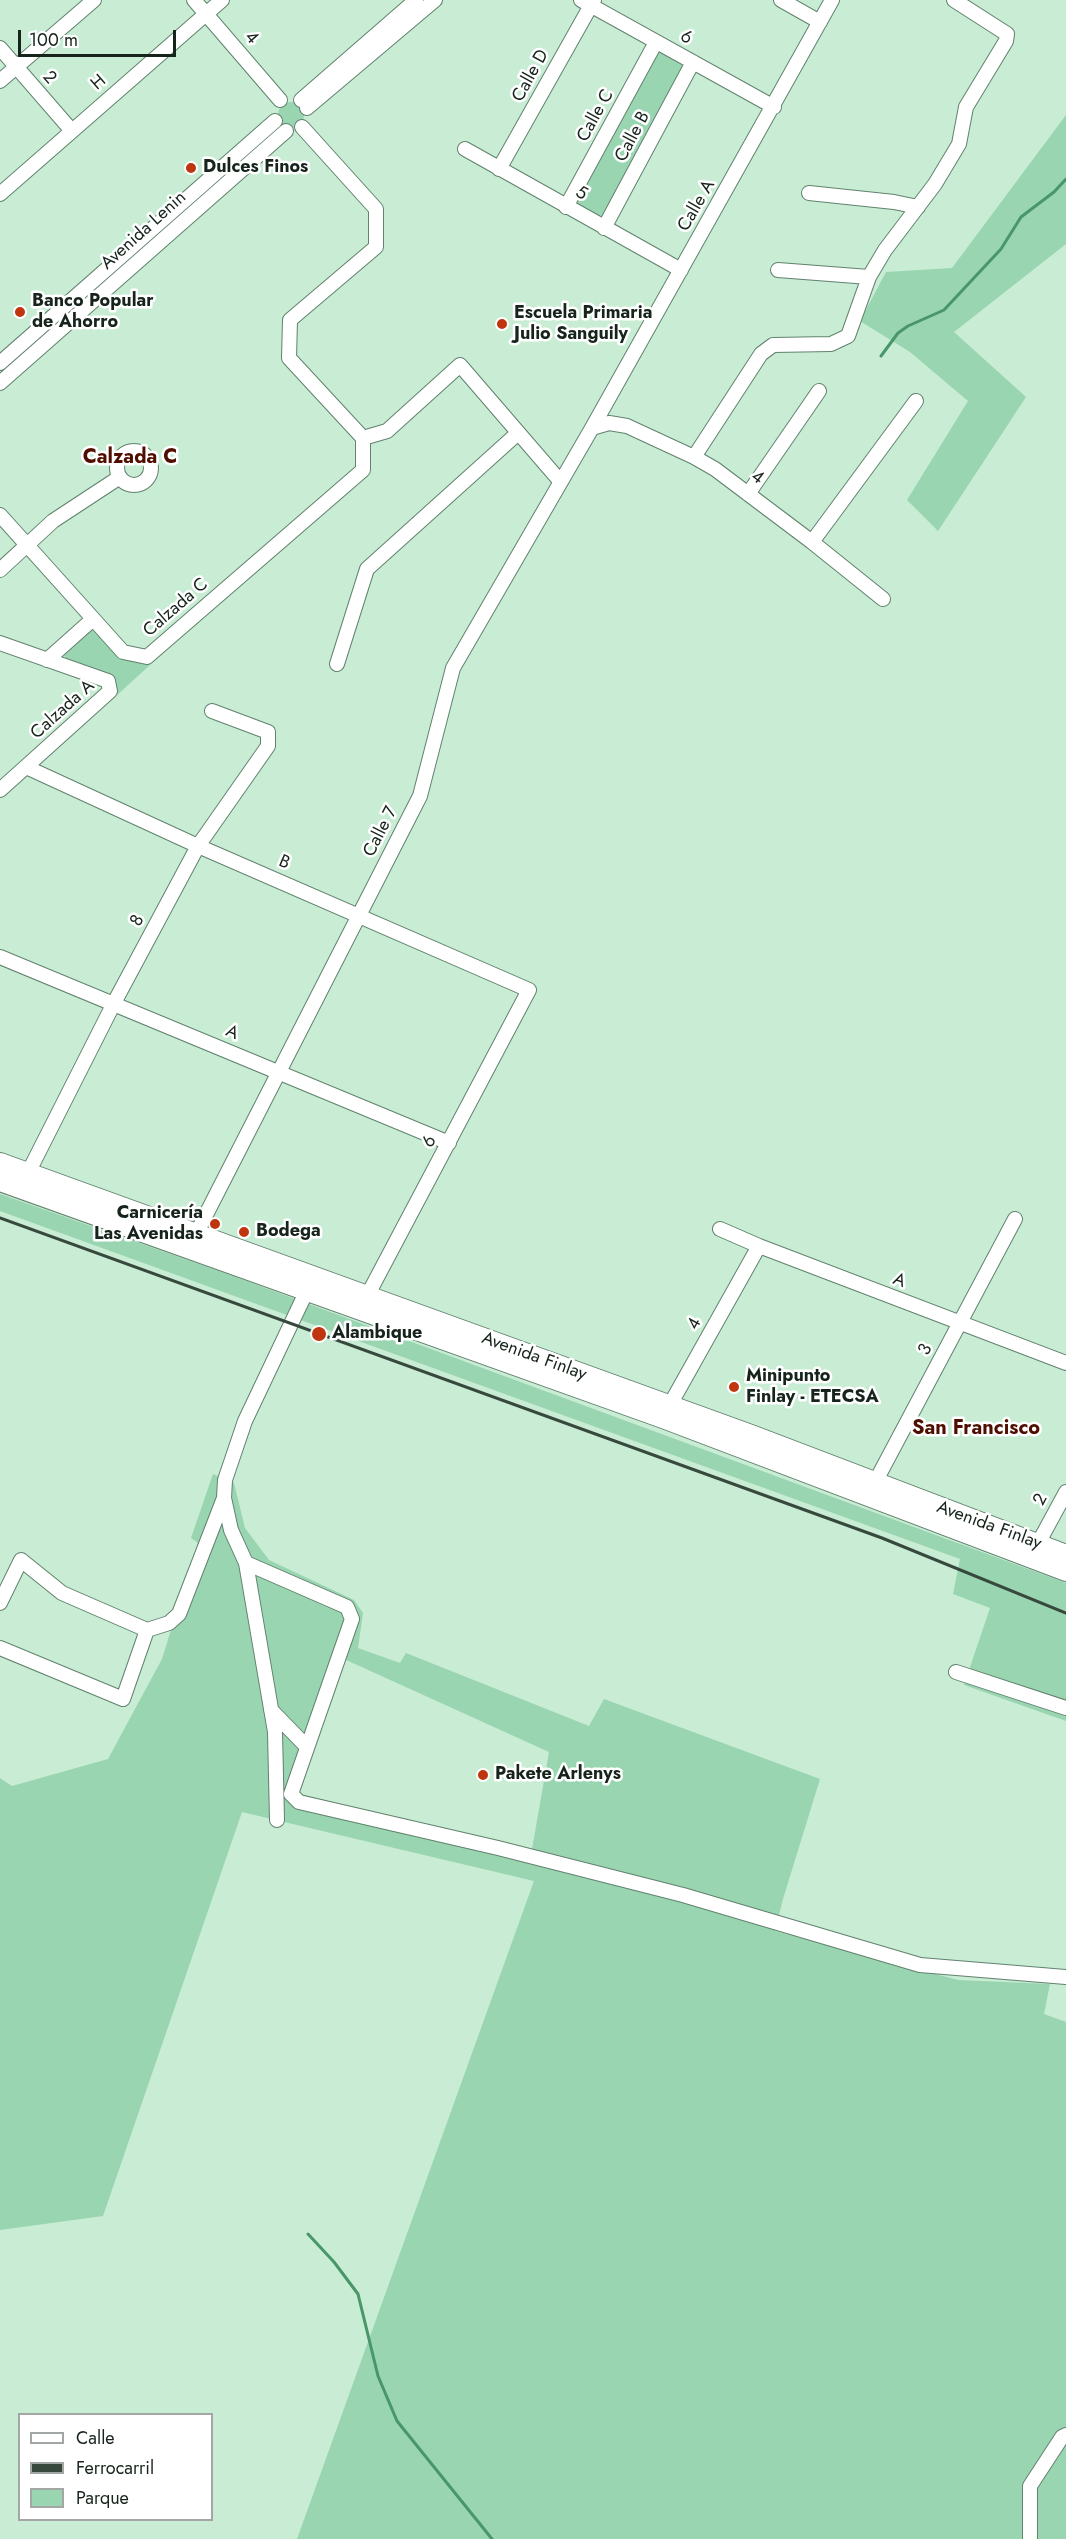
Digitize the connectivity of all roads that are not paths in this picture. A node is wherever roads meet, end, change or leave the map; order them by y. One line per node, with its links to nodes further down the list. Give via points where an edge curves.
1 (94, 0): 15 (street)
2 (194, 0): 10 (street, 4)
3 (222, 0): 10 (street, H)
4 (416, 0): 18 (street)
5 (435, 0): 18 (street)
6 (781, 0): 11 (street)
7 (832, 0): 11 (street, Calle A)
8 (954, 0): 29 (street, via 1003,29 1006,41 966,107 959,144)
9 (588, 2): 12 (street, 6); 25 (street, Calle D)
10 (206, 14): 17 (street, 4); 22 (street, H)
11 (820, 22): 19 (street, Calle A)
12 (656, 42): 14 (street, 6); 28 (street, Calle C)
13 (0, 48): 15 (street, 2)
14 (693, 62): 19 (street, 6); 30 (street, Calle B)
15 (16, 67): 16 (street); 22 (street, 2)
16 (0, 81)
17 (280, 100): 18 (street, via 290,97); 20 (street, via 274,110)
18 (304, 104): 21 (street, via 308,119)
19 (774, 106): 31 (street, Calle A)
20 (275, 121): 23 (street); 34 (street, Avenida Lenin)
21 (302, 127): 23 (street); 40 (street, via 376,209 376,247 290,320 289,358)
22 (72, 130): 26 (street, H)
23 (286, 131): 35 (street, Avenida Lenin)
24 (465, 149): 25 (street, 5)
25 (499, 169): 28 (street, 5)
26 (0, 194)
27 (809, 194): 29 (street)
28 (566, 207): 30 (street, 5)
29 (918, 207): 33 (street)
30 (604, 228): 31 (street, 5)
31 (681, 270): 38 (street, Calle A)
32 (778, 270): 33 (street)
33 (869, 277): 41 (street, via 848,336 831,344 773,345 761,354)
34 (0, 363)
35 (0, 383)
36 (819, 391): 44 (street)
37 (916, 401): 46 (street)
38 (592, 428): 41 (street, 4, via 609,423 627,426); 43 (street, Calle 7)
39 (518, 433): 40 (street, via 460,365 387,431); 43 (street); 53 (street, via 366,569)
40 (363, 438): 50 (street, Calzada C, via 363,470 147,657 123,652)
41 (694, 457): 44 (street, 4)
42 (120, 477): 47 (street, via 53,521)
43 (560, 481): 58 (street, Calle 7, via 453,668 420,795)
44 (748, 494): 46 (street, 4)
45 (0, 515): 47 (street, Calzada C)
46 (812, 542): 49 (street, 4)
47 (28, 545): 48 (street); 50 (street, Calzada C)
48 (0, 570)
49 (883, 599)
50 (93, 619): 52 (street)
51 (0, 644): 52 (street, Calzada A)
52 (47, 660): 55 (street, Calzada A, via 108,681 110,691)
53 (337, 664)
54 (212, 711): 57 (street, 8, via 268,732 268,746)
55 (26, 767): 56 (street, Calzada A); 57 (street, B)
56 (0, 790)
57 (198, 846): 58 (street, B); 61 (street, 8)
58 (359, 915): 60 (street, B); 62 (street, Calle 7)
59 (0, 957): 61 (street, A)
60 (529, 990): 63 (street, 6)
61 (114, 1003): 62 (street, A); 65 (street, 8)
62 (279, 1072): 63 (street, A); 69 (street, Calle 7)
63 (449, 1143): 72 (street, 6)
64 (0, 1163): 65 (highway, Avenida Finlay)
65 (24, 1180): 66 (highway, Avenida Finlay); 69 (highway, Avenida Finlay)
66 (0, 1181)
67 (1015, 1219): 73 (street, 3)
68 (720, 1229): 70 (street, A)
69 (192, 1241): 71 (highway, Avenida Finlay)
70 (759, 1246): 73 (street, A); 75 (street, 4)
71 (310, 1283): 72 (highway, Avenida Finlay); 78 (street, via 245,1421 225,1480)
72 (364, 1303): 75 (highway, Avenida Finlay)
73 (961, 1324): 74 (street, A); 76 (street, 3)
74 (1066, 1363)
75 (666, 1412): 76 (highway, Avenida Finlay)
76 (871, 1491): 79 (highway, Avenida Finlay)
77 (1066, 1492): 79 (street, 2)
78 (224, 1498): 81 (street, via 231,1530); 84 (street, via 179,1614 169,1623)
79 (1034, 1551): 80 (highway, Avenida Finlay); 82 (highway, Avenida Finlay)
80 (1066, 1555)
81 (246, 1563): 88 (street); 89 (street, via 347,1607 352,1619)
82 (1066, 1571)
83 (0, 1603): 84 (street, via 21,1560 62,1593)
84 (147, 1630): 85 (street, via 123,1699)
85 (0, 1648)
86 (956, 1672): 87 (street)
87 (1066, 1708)
88 (271, 1710): 89 (street); 90 (street)
89 (307, 1747): 91 (street, via 291,1794 299,1802 682,1895 920,1965)
90 (277, 1820)
91 (1066, 1977)
92 (1066, 2436): 93 (street, via 1030,2486)
93 (1030, 2539)

